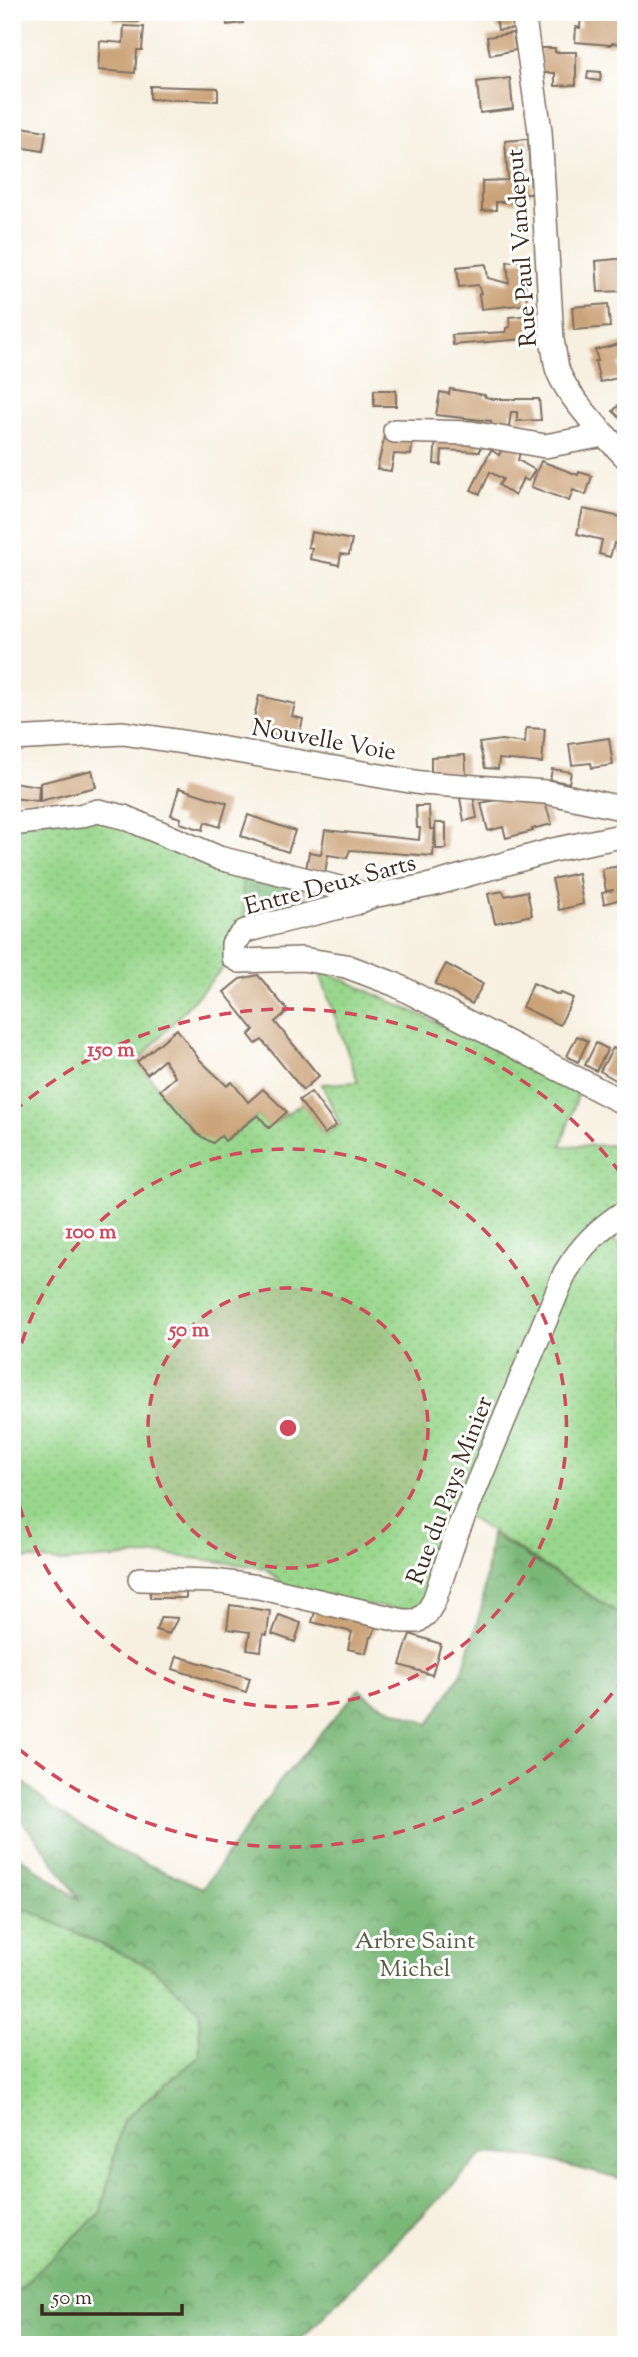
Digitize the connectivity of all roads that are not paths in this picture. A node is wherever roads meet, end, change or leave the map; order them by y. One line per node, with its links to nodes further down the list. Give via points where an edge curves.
1 (523, 12): 3 (street, Rue Paul Vandeput, via 540,131 552,340 558,371)
2 (395, 431): 3 (street, via 471,433 545,446)
3 (604, 435): 4 (street, Rue Paul Vandeput)
4 (626, 457)
5 (12, 739): 6 (street, Nouvelle Voie, via 123,733 421,783 546,792)
6 (626, 809)
7 (12, 824): 9 (street, via 98,811 124,817 219,858)
8 (626, 835): 9 (street, Entre Deux Sarts)
9 (372, 896): 10 (street, Entre Deux Sarts, via 244,931 233,944 233,957 346,966 394,984)
10 (626, 1104)
11 (626, 1211): 12 (street, Rue du Pays Minier, via 578,1251 565,1273 456,1535 434,1601 417,1621 259,1587)
12 (140, 1579)

